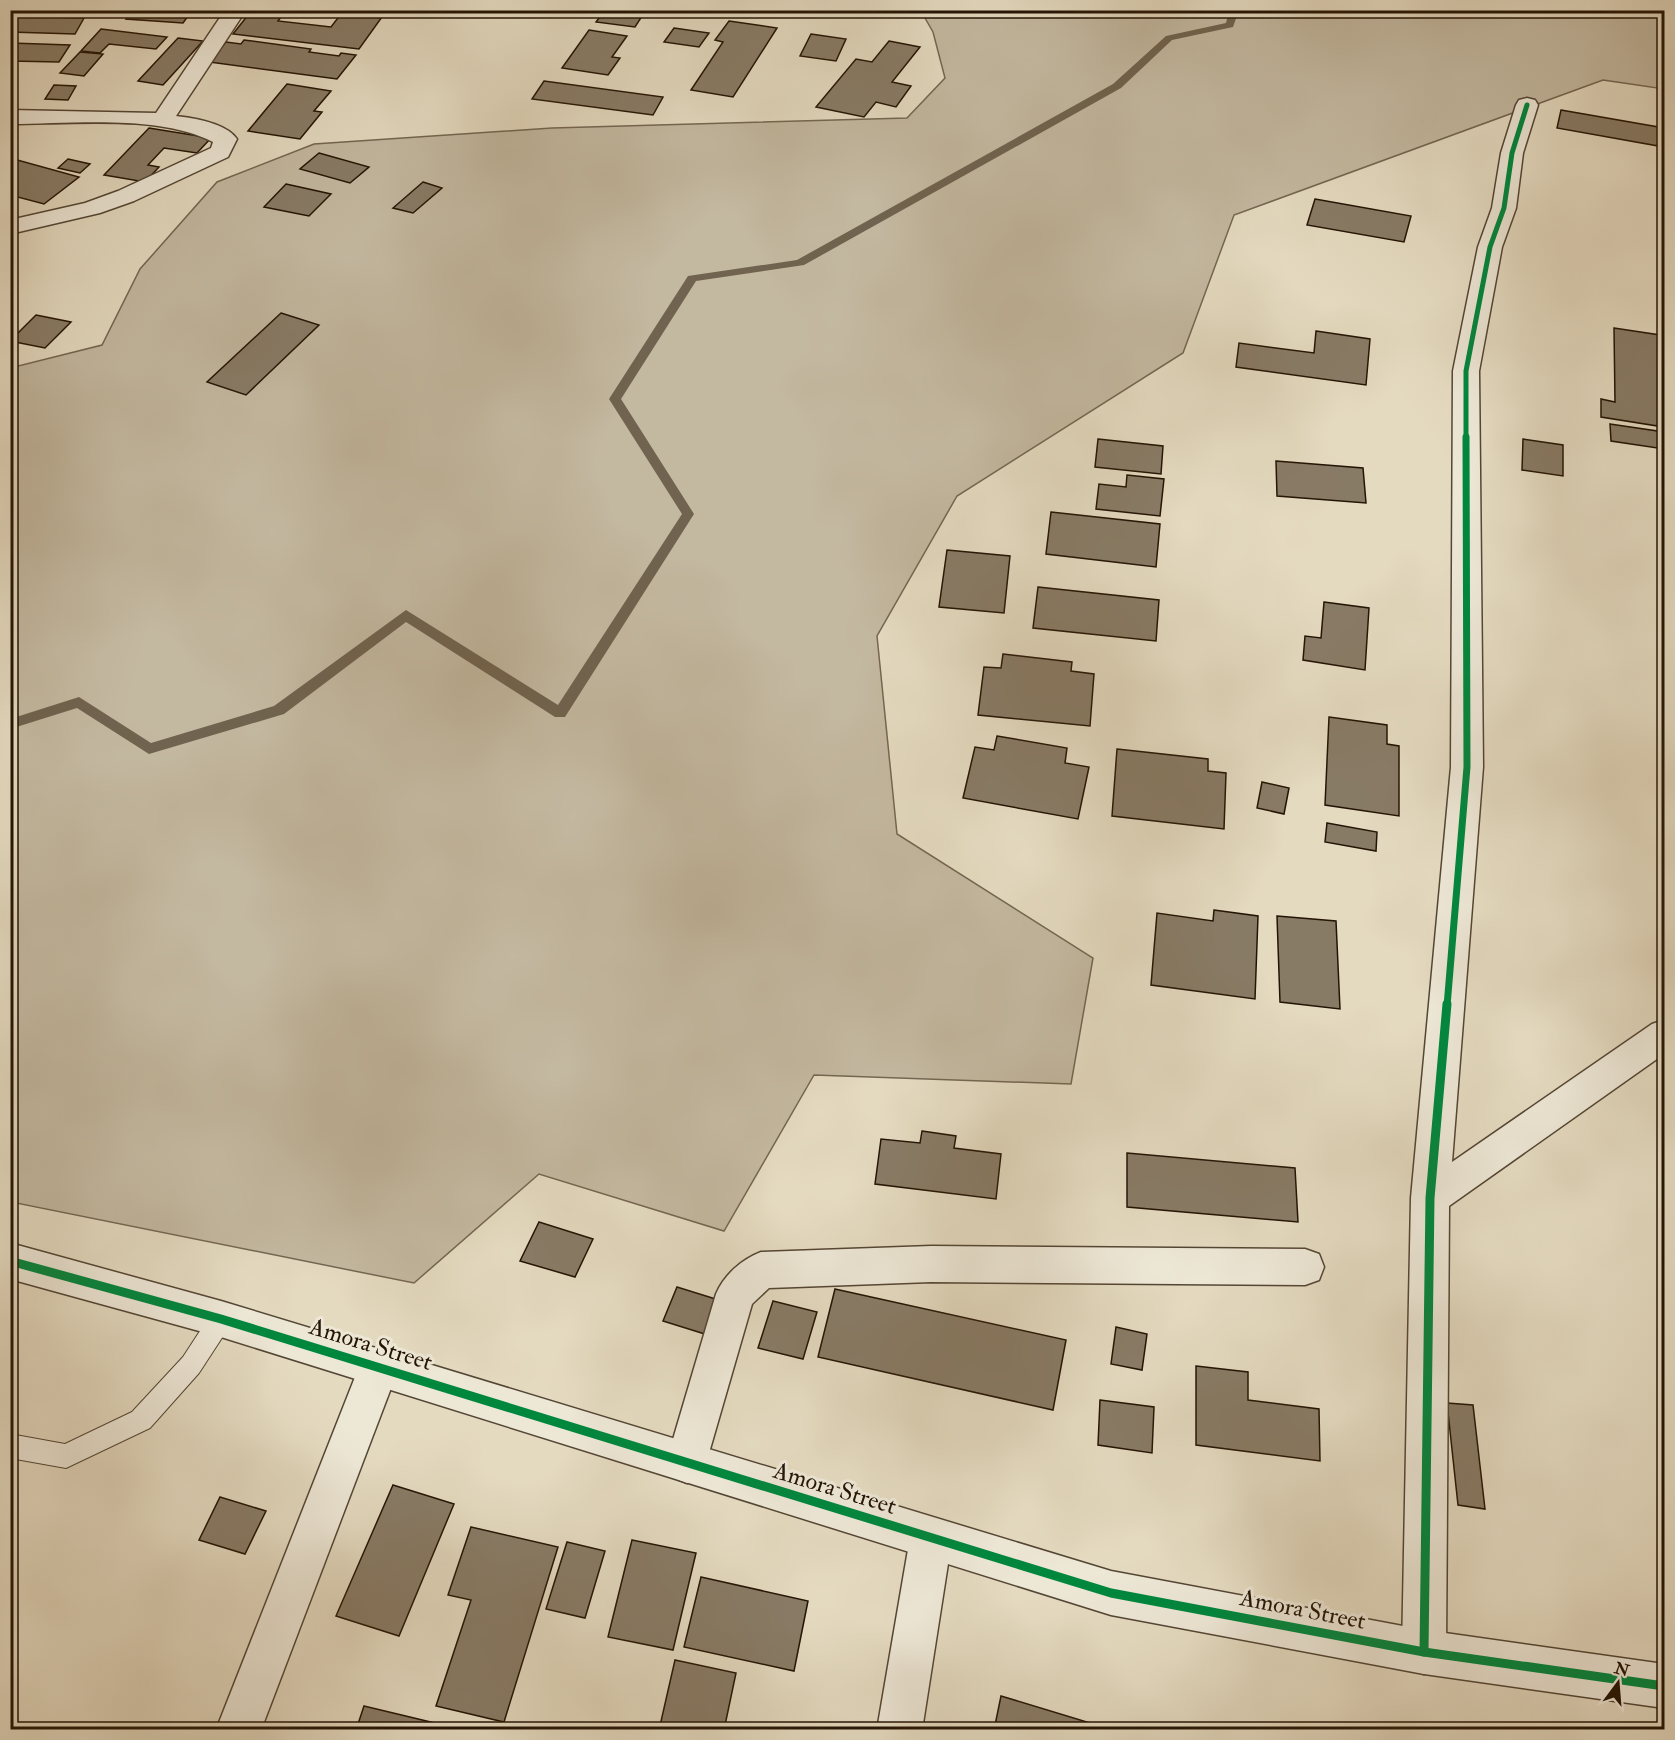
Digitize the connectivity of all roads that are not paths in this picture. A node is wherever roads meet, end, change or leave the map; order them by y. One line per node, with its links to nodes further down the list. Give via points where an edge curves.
1 (236, 10): 4 (street)
2 (1527, 105): 7 (street, via 1512,153 1504,208 1490,247 1466,371 1467,767)
3 (10, 117): 4 (street)
4 (163, 119): 5 (street, via 214,131 226,139 220,152 126,196)
5 (10, 227)
6 (1665, 1035): 7 (street)
7 (1430, 1198): 15 (street)
8 (10, 1261): 10 (street, Amora Street)
9 (1305, 1267): 13 (street, via 931,1264 761,1270 735,1294)
10 (221, 1318): 11 (street, Amora Street); 12 (lane, via 191,1365 141,1420 66,1456)
11 (379, 1367): 13 (street, Amora Street); 17 (street)
12 (10, 1446)
13 (687, 1463): 14 (street, Amora Street)
14 (931, 1538): 15 (street, Amora Street, via 1111,1593); 18 (street)
15 (1424, 1652): 16 (street, Amora Street)
16 (1665, 1686)
17 (238, 1730)
18 (899, 1730)

